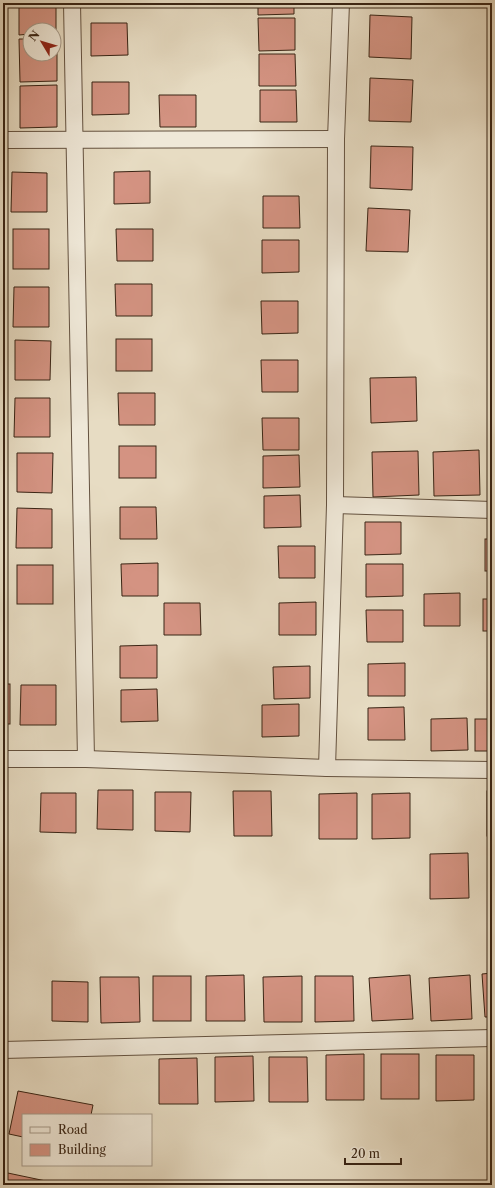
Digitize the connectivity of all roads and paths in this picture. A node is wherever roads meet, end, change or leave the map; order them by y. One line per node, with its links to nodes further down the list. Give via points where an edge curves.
1 (72, 3): 3 (street)
2 (341, 3): 4 (street)
3 (74, 139): 4 (street); 5 (street); 9 (street)
4 (336, 139): 6 (street)
5 (3, 140)
6 (335, 505): 7 (street); 10 (street)
7 (492, 510)
8 (3, 759): 9 (street)
9 (86, 759): 10 (street)
10 (327, 768): 11 (street)
11 (492, 770)
12 (492, 1038): 13 (street)
13 (3, 1050)

